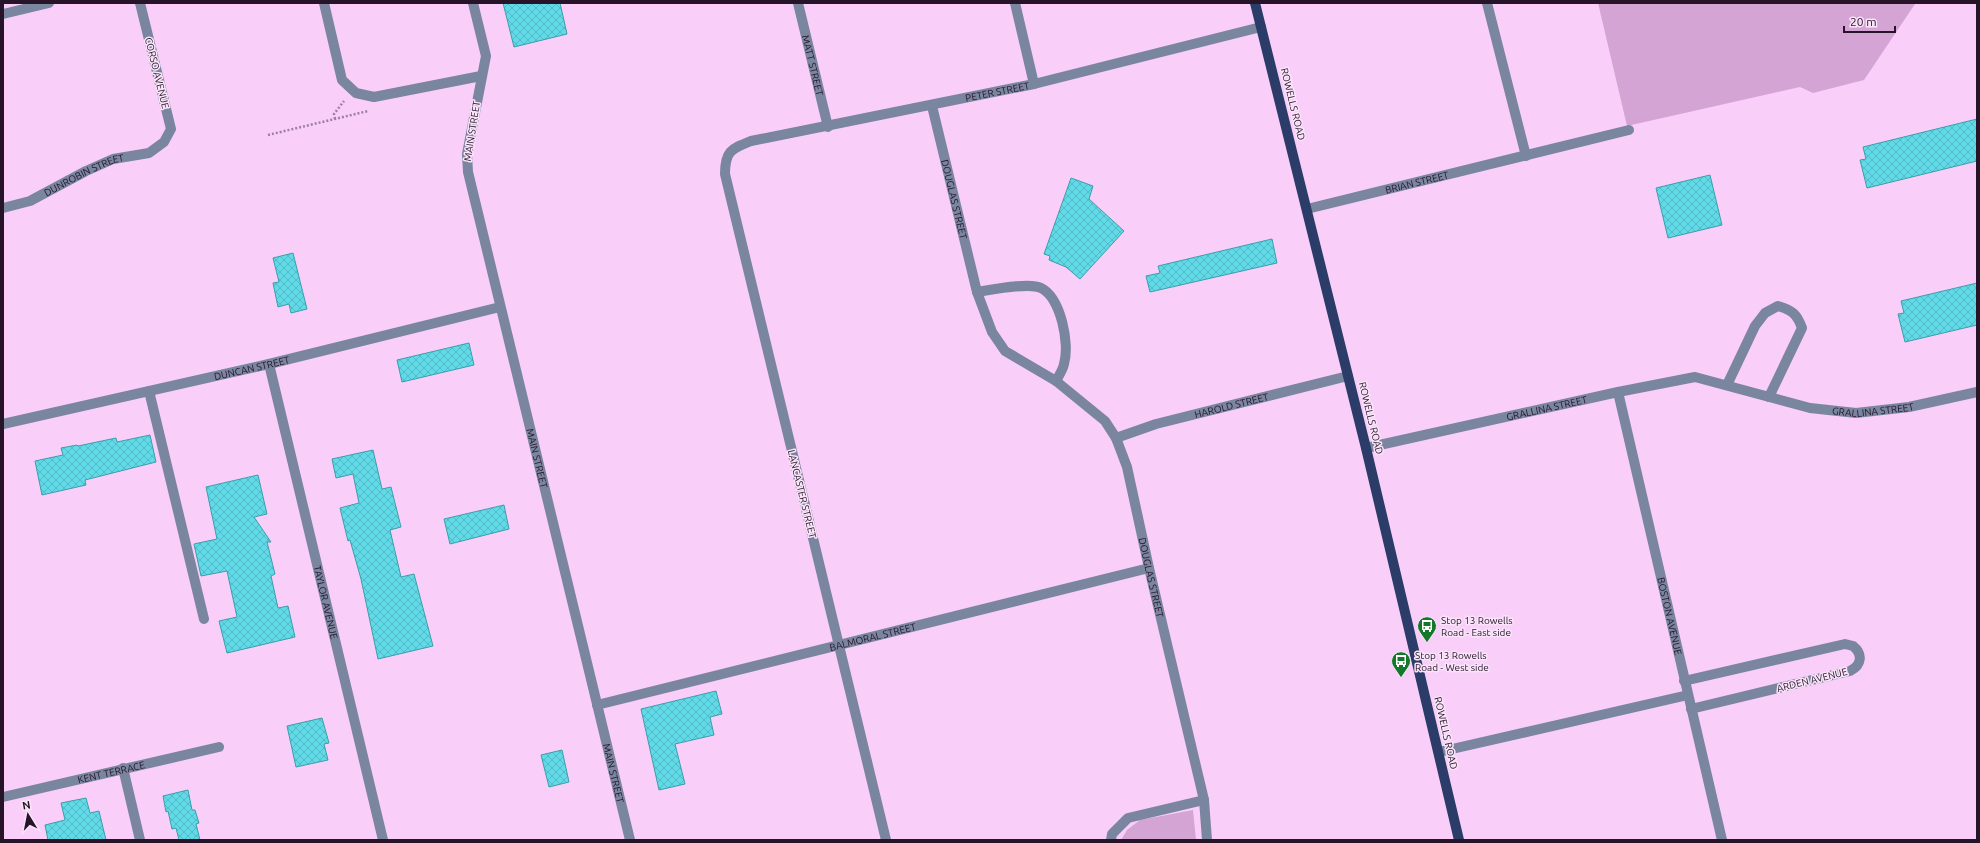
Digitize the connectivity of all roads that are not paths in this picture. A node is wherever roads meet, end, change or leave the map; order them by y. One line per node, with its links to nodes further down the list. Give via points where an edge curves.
1 (49, 3): 9 (street)
2 (140, 3): 16 (street, CORSO AVENUE, via 171,130)
3 (324, 3): 11 (street, via 342,80 356,93 374,97)
4 (473, 3): 11 (street, MAIN STREET, via 486,56)
5 (798, 3): 14 (street, MATT STREET)
6 (1015, 3): 12 (street)
7 (1255, 3): 10 (main road, ROWELLS ROAD)
8 (1487, 3): 18 (street)
9 (3, 14)
10 (1261, 27): 12 (street, PETER STREET); 20 (main road, ROWELLS ROAD)
11 (481, 76): 22 (street, MAIN STREET, via 467,167)
12 (1034, 84): 13 (street, PETER STREET)
13 (932, 106): 14 (street, PETER STREET); 21 (street, DOUGLAS STREET)
14 (828, 126): 17 (street, PETER STREET, via 752,141)
15 (1629, 130): 18 (street, BRIAN STREET)
16 (164, 142): 19 (street, DUNROBIN STREET, via 149,153 113,159 30,201)
17 (732, 148): 36 (street, LANCASTER STREET, via 725,160 725,174)
18 (1526, 156): 20 (street, BRIAN STREET)
19 (3, 208)
20 (1307, 209): 24 (main road, ROWELLS ROAD)
21 (977, 292): 25 (street, DOUGLAS STREET, via 992,332 1006,351); 25 (street, via 1020,286 1041,288 1054,299 1062,319 1066,350 1064,364)
22 (500, 308): 23 (street, DUNCAN STREET); 39 (street, MAIN STREET)
23 (269, 364): 27 (street, DUNCAN STREET); 47 (street, TAYLOR AVENUE)
24 (1348, 376): 32 (street, HAROLD STREET, via 1156,424); 33 (main road, ROWELLS ROAD)
25 (1056, 381): 32 (street, DOUGLAS STREET, via 1105,421)
26 (1727, 385): 28 (street, GRALLINA STREET, via 1695,378); 30 (street, GRALLINA STREET); 30 (street, via 1755,326 1765,312 1778,306 1790,310 1798,317 1802,328)
27 (149, 391): 31 (street, DUNCAN STREET); 35 (street)
28 (1618, 392): 33 (street, GRALLINA STREET); 37 (street, BOSTON AVENUE)
29 (1977, 392): 30 (street, GRALLINA STREET, via 1909,407 1856,413 1810,408)
30 (1769, 397)
31 (3, 424)
32 (1116, 438): 34 (street, DOUGLAS STREET, via 1127,467)
33 (1366, 448): 42 (main road, ROWELLS ROAD)
34 (1149, 568): 36 (street, BALMORAL STREET); 45 (street, DOUGLAS STREET)
35 (204, 619)
36 (839, 646): 39 (street, BALMORAL STREET); 49 (street, LANCASTER STREET)
37 (1684, 681): 38 (street, BOSTON AVENUE); 40 (street, ARDEN AVENUE, via 1845,644 1853,646 1860,655 1857,668 1850,671)
38 (1688, 695): 40 (street, BOSTON AVENUE); 42 (street)
39 (597, 705): 48 (street, MAIN STREET)
40 (1691, 709): 53 (street, BOSTON AVENUE)
41 (219, 747): 43 (street, KENT TERRACE)
42 (1439, 752): 52 (main road, ROWELLS ROAD)
43 (123, 768): 44 (street, KENT TERRACE); 46 (street)
44 (3, 797)
45 (1204, 800): 50 (street, via 1128,818 1112,834); 51 (street, DOUGLAS STREET)
46 (140, 840)
47 (383, 840)
48 (630, 840)
49 (886, 840)
50 (1111, 840)
51 (1207, 840)
52 (1459, 840)
53 (1722, 840)

